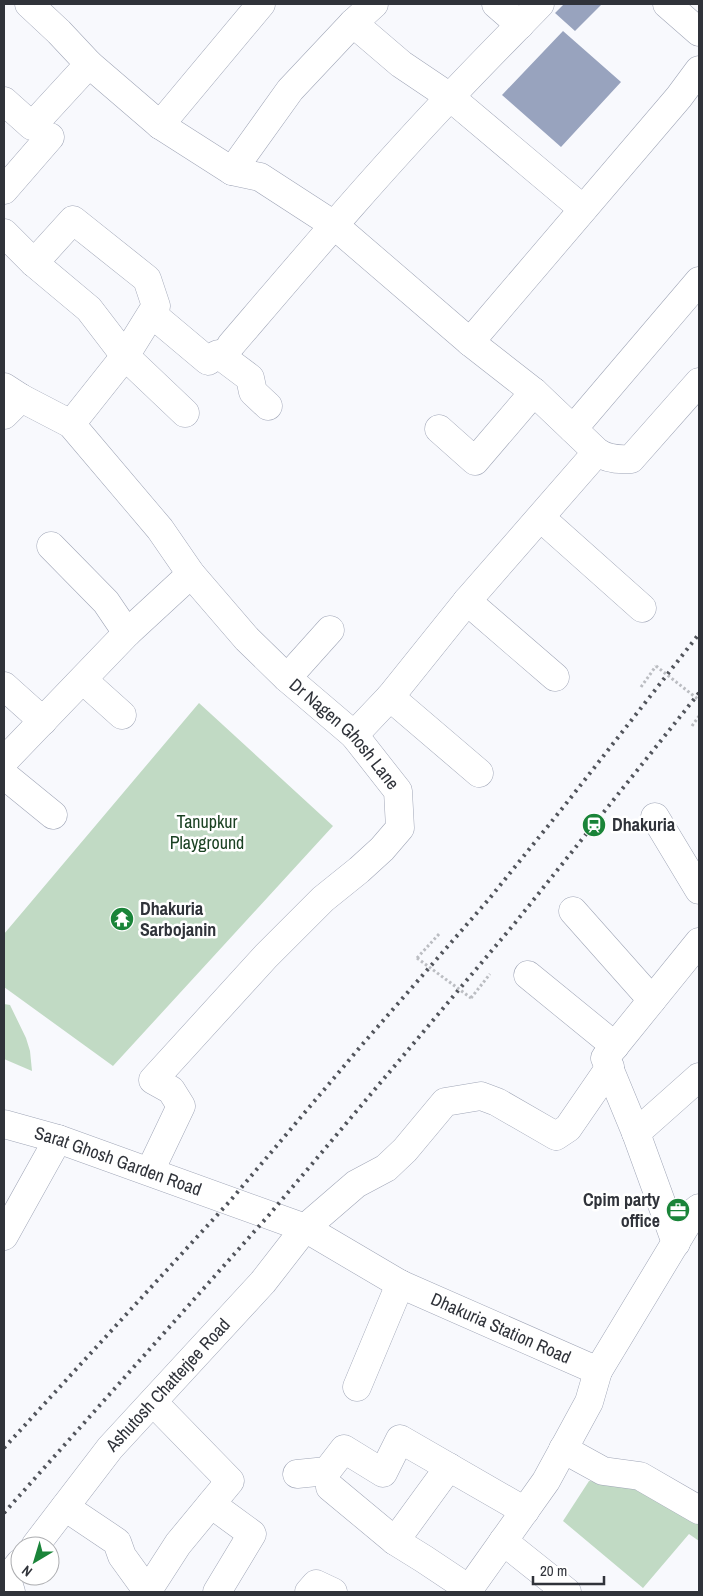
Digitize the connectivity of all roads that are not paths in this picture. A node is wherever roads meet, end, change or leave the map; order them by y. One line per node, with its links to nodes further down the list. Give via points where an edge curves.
1 (29, 4): 10 (street)
2 (261, 4): 14 (street)
3 (374, 4): 7 (street)
4 (496, 4): 8 (street)
5 (540, 4): 8 (street)
6 (667, 4): 9 (street)
7 (353, 23): 12 (street, via 401,64); 16 (street, via 290,90)
8 (520, 25): 12 (street)
9 (699, 32)
10 (89, 64): 13 (street, via 32,126); 14 (street)
11 (699, 70): 18 (street)
12 (450, 97): 18 (street); 19 (street)
13 (4, 101)
14 (160, 126): 16 (street)
15 (50, 137): 17 (street)
16 (232, 171): 19 (street, via 260,177)
17 (4, 190)
18 (583, 209): 24 (street)
19 (334, 225): 24 (street); 25 (street)
20 (4, 233): 21 (street)
21 (34, 263): 23 (street, via 73,220 147,279 156,306); 26 (street, via 89,309)
22 (699, 281): 34 (street)
23 (152, 314): 26 (street); 30 (street, via 208,362 218,354 250,378 253,392)
24 (470, 342): 28 (street)
25 (231, 345)
26 (125, 356): 31 (street); 32 (street)
27 (697, 390): 35 (street, via 631,459 605,457)
28 (534, 392): 33 (street, via 475,461); 34 (street)
29 (9, 400): 32 (street, Dr Nagen Ghosh Lane)
30 (268, 406)
31 (185, 413)
32 (71, 424): 38 (street, Dr Nagen Ghosh Lane, via 160,529)
33 (439, 429)
34 (573, 429): 35 (street)
35 (597, 452): 36 (street)
36 (540, 518): 39 (street); 40 (street)
37 (51, 546): 42 (street, via 106,602)
38 (191, 574): 42 (street); 44 (street, Dr Nagen Ghosh Lane, via 246,639)
39 (467, 601): 43 (street); 47 (street)
40 (642, 608)
41 (330, 630): 44 (street)
42 (127, 633): 45 (street)
43 (555, 677)
44 (287, 678): 50 (street, Dr Nagen Ghosh Lane)
45 (83, 680): 48 (street); 49 (street)
46 (4, 686): 49 (street)
47 (390, 696): 50 (street); 52 (street)
48 (122, 715)
49 (43, 721): 51 (street)
50 (354, 735): 66 (street, Dr Nagen Ghosh Lane, via 398,791 400,828 382,849 322,899 266,956 153,1080 171,1090 181,1106)
51 (4, 761)
52 (480, 773)
53 (4, 775): 54 (street)
54 (53, 815)
55 (654, 817): 56 (street)
56 (699, 890)
57 (573, 911): 60 (street)
58 (699, 942): 60 (street)
59 (528, 975): 61 (street)
60 (652, 1000): 61 (street)
61 (612, 1057): 64 (street); 69 (street, Ashutosh Chatterjee Road, via 568,1128 556,1136 481,1096 445,1102 386,1168 356,1184)
62 (699, 1077): 64 (street)
63 (4, 1124): 65 (street, Sarat Ghosh Garden Road)
64 (636, 1133): 71 (street)
65 (58, 1139): 66 (street, Sarat Ghosh Garden Road); 70 (street)
66 (150, 1171): 67 (street, Sarat Ghosh Garden Road)
67 (230, 1201): 69 (street, Dhakuria Station Road)
68 (699, 1208): 71 (street)
69 (305, 1228): 72 (street, Dhakuria Station Road); 75 (street, Ashutosh Chatterjee Road, via 264,1282)
70 (4, 1236)
71 (676, 1243): 73 (street)
72 (400, 1284): 73 (street, Dhakuria Station Road); 74 (street)
73 (598, 1371): 76 (street, via 589,1402)
74 (357, 1387)
75 (153, 1402): 80 (street, via 230,1481); 81 (street, Ashutosh Chatterjee Road, via 110,1448)
76 (563, 1449): 82 (street, via 603,1471 640,1476); 83 (street)
77 (449, 1467): 78 (street, via 400,1439 383,1473 344,1449 327,1470); 83 (street); 85 (street)
78 (297, 1474)
79 (330, 1487): 85 (street)
80 (211, 1504): 88 (street, via 178,1544); 89 (street, via 252,1534)
81 (65, 1507): 84 (street, Ashutosh Chatterjee Road); 88 (street, via 117,1542 122,1556)
82 (699, 1510)
83 (525, 1511): 86 (street)
84 (43, 1536)
85 (395, 1541): 87 (street)
86 (503, 1541): 87 (street); 92 (street)
87 (468, 1591)
88 (147, 1592)
89 (216, 1592)
90 (309, 1592): 91 (street, via 316,1584)
91 (333, 1592)
92 (567, 1592)

